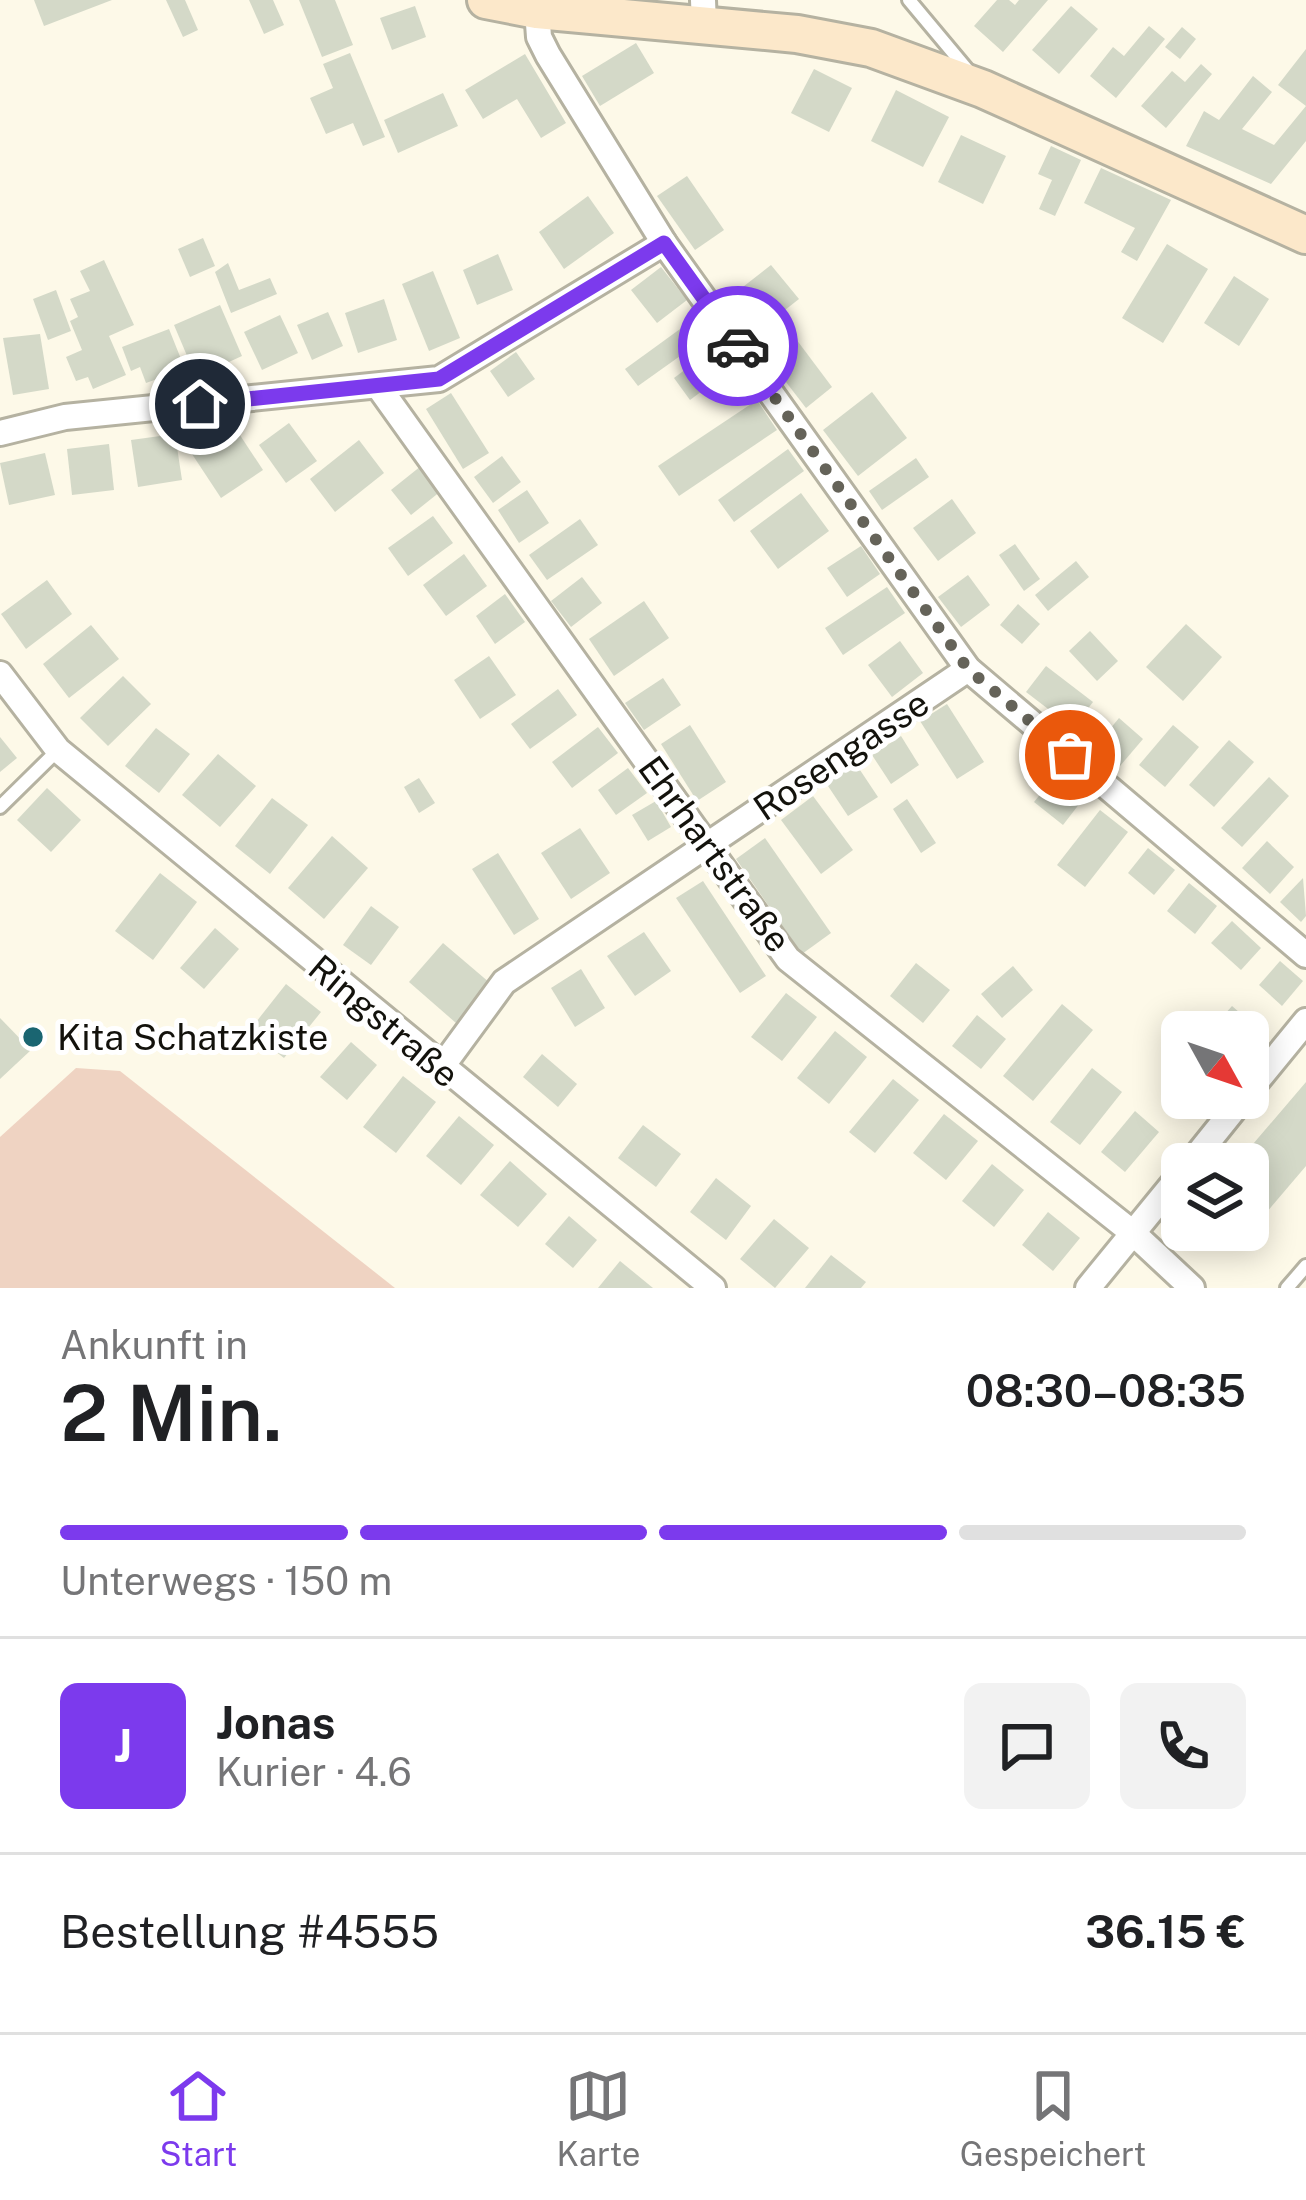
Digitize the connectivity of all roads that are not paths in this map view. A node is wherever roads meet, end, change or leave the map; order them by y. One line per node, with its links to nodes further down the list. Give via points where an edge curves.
1 (486, 0): 3 (main road)
2 (909, 0): 5 (lane)
3 (537, 10): 4 (main road); 7 (street, via 538,37)
4 (704, 12): 5 (main road, via 871,48)
5 (983, 89): 6 (main road)
6 (1306, 235)
7 (664, 243): 8 (street, via 439,379); 10 (street)
8 (378, 386): 9 (street, via 65,417); 14 (street, Ehrhartstraße)
9 (0, 433)
10 (968, 669): 14 (street, Rosengasse); 15 (street)
11 (0, 674): 12 (street, Ringstraße)
12 (58, 750): 13 (lane); 18 (street, Ringstraße)
13 (0, 807)
14 (709, 845): 18 (street, Rosengasse, via 504,982); 22 (street, Ehrhartstraße, via 788,959)
15 (1306, 955)
16 (1306, 1021): 17 (street)
17 (1269, 1067)
18 (441, 1068): 24 (street, Ringstraße)
19 (1227, 1119): 20 (street)
20 (1207, 1143)
21 (1161, 1199): 22 (street)
22 (1133, 1233): 25 (street); 26 (street, Ehrhartstraße)
23 (1306, 1266): 27 (lane)
24 (712, 1288)
25 (1088, 1288)
26 (1192, 1288)
27 (1286, 1288)

